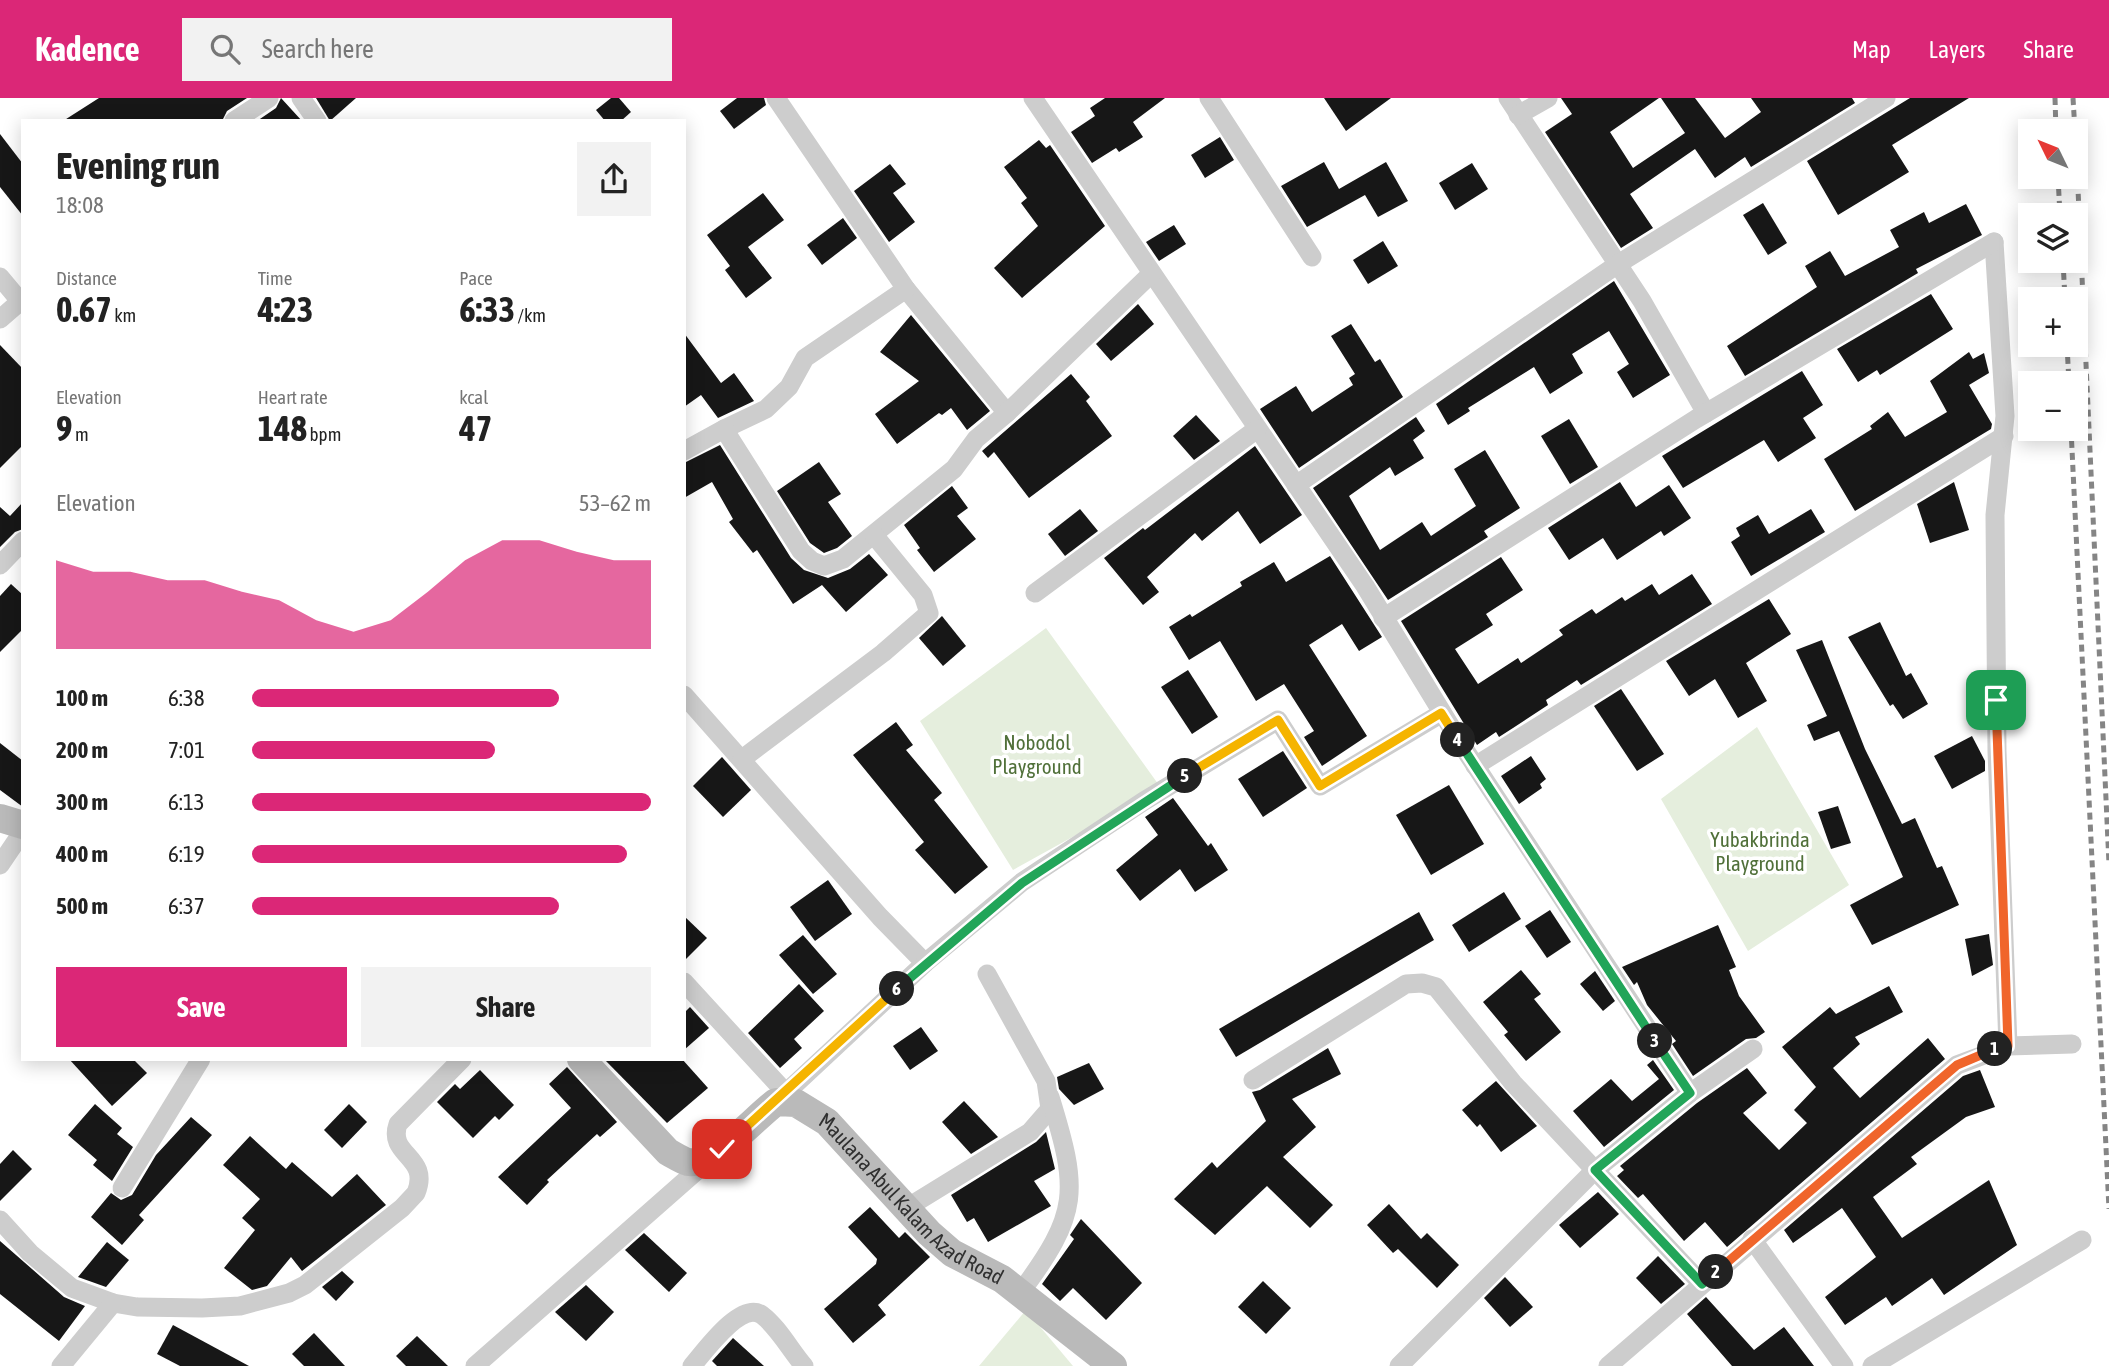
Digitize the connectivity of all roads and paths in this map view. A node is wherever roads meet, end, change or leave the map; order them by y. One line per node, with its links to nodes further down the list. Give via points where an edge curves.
1 (269, 98): 10 (street)
2 (302, 98): 11 (street)
3 (776, 98): 16 (street)
4 (1033, 98): 14 (street)
5 (1209, 98): 12 (street)
6 (1508, 98): 9 (street)
7 (1548, 98): 9 (street)
8 (1886, 98): 13 (street)
9 (1518, 116): 13 (street)
10 (237, 119)
11 (316, 119)
12 (1312, 257)
13 (1618, 264): 20 (street); 26 (street)
14 (1151, 274): 21 (street); 23 (street)
15 (0, 277): 17 (street)
16 (906, 289): 21 (street); 22 (street, via 805,358 789,387 766,409)
17 (21, 299)
18 (21, 301): 19 (street)
19 (0, 319)
20 (1706, 412): 24 (street, via 1994,242); 31 (street)
21 (1007, 414): 27 (street, via 976,439 954,469)
22 (724, 429): 25 (street); 27 (street, via 801,551 812,561 824,566 843,559)
23 (1257, 429): 26 (street); 30 (street)
24 (2004, 436): 35 (street); 44 (street, via 1995,502 1996,700)
25 (686, 450)
26 (1296, 485): 31 (street)
27 (874, 536): 34 (street, via 923,595 929,613)
28 (21, 543): 29 (street)
29 (0, 565)
30 (1035, 593)
31 (1383, 618): 33 (street)
32 (686, 697): 34 (street)
33 (1441, 713): 35 (street); 40 (street, via 1320,786 1278,720 1144,801 1022,883)
34 (742, 760): 40 (street)
35 (1475, 766): 50 (street)
36 (0, 818): 37 (street)
37 (21, 824)
38 (21, 834): 39 (street)
39 (0, 865)
40 (925, 963): 51 (street)
41 (987, 974): 52 (street, via 1046,1081)
42 (686, 984): 51 (street)
43 (2072, 1044): 44 (street)
44 (2008, 1046): 58 (street, via 1957,1065)
45 (1753, 1049): 50 (street)
46 (200, 1061): 55 (street)
47 (460, 1061): 62 (street, via 398,1124 394,1134 420,1171 416,1193 321,1274 289,1293 240,1306)
48 (583, 1061): 53 (street, via 668,1152 687,1162 702,1161)
49 (1253, 1080): 54 (street, via 1391,992 1422,982 1436,987 1513,1083)
50 (1690, 1093): 54 (street)
51 (780, 1096): 53 (street); 56 (street, Maulana Abul Kalam Azad Road, via 827,1122)
52 (1050, 1097): 56 (street, via 1050,1109 1030,1132); 61 (street, via 1071,1176 1069,1198 1052,1251)
53 (722, 1149): 64 (street)
54 (1595, 1170): 60 (street); 68 (street)
55 (122, 1188)
56 (905, 1209): 61 (street, Maulana Abul Kalam Azad Road, via 952,1253)
57 (0, 1220): 62 (street, via 62,1281)
58 (1752, 1239): 60 (street); 70 (street)
59 (2082, 1240): 71 (street)
60 (1702, 1284): 69 (street)
61 (1020, 1293): 67 (street, Maulana Abul Kalam Azad Road)
62 (113, 1303): 63 (street)
63 (61, 1366)
64 (475, 1366)
65 (692, 1366): 66 (street, via 734,1320 754,1311 764,1316)
66 (804, 1366)
67 (1113, 1366)
68 (1399, 1366)
69 (1608, 1366)
70 (1844, 1366)
71 (1872, 1366)

